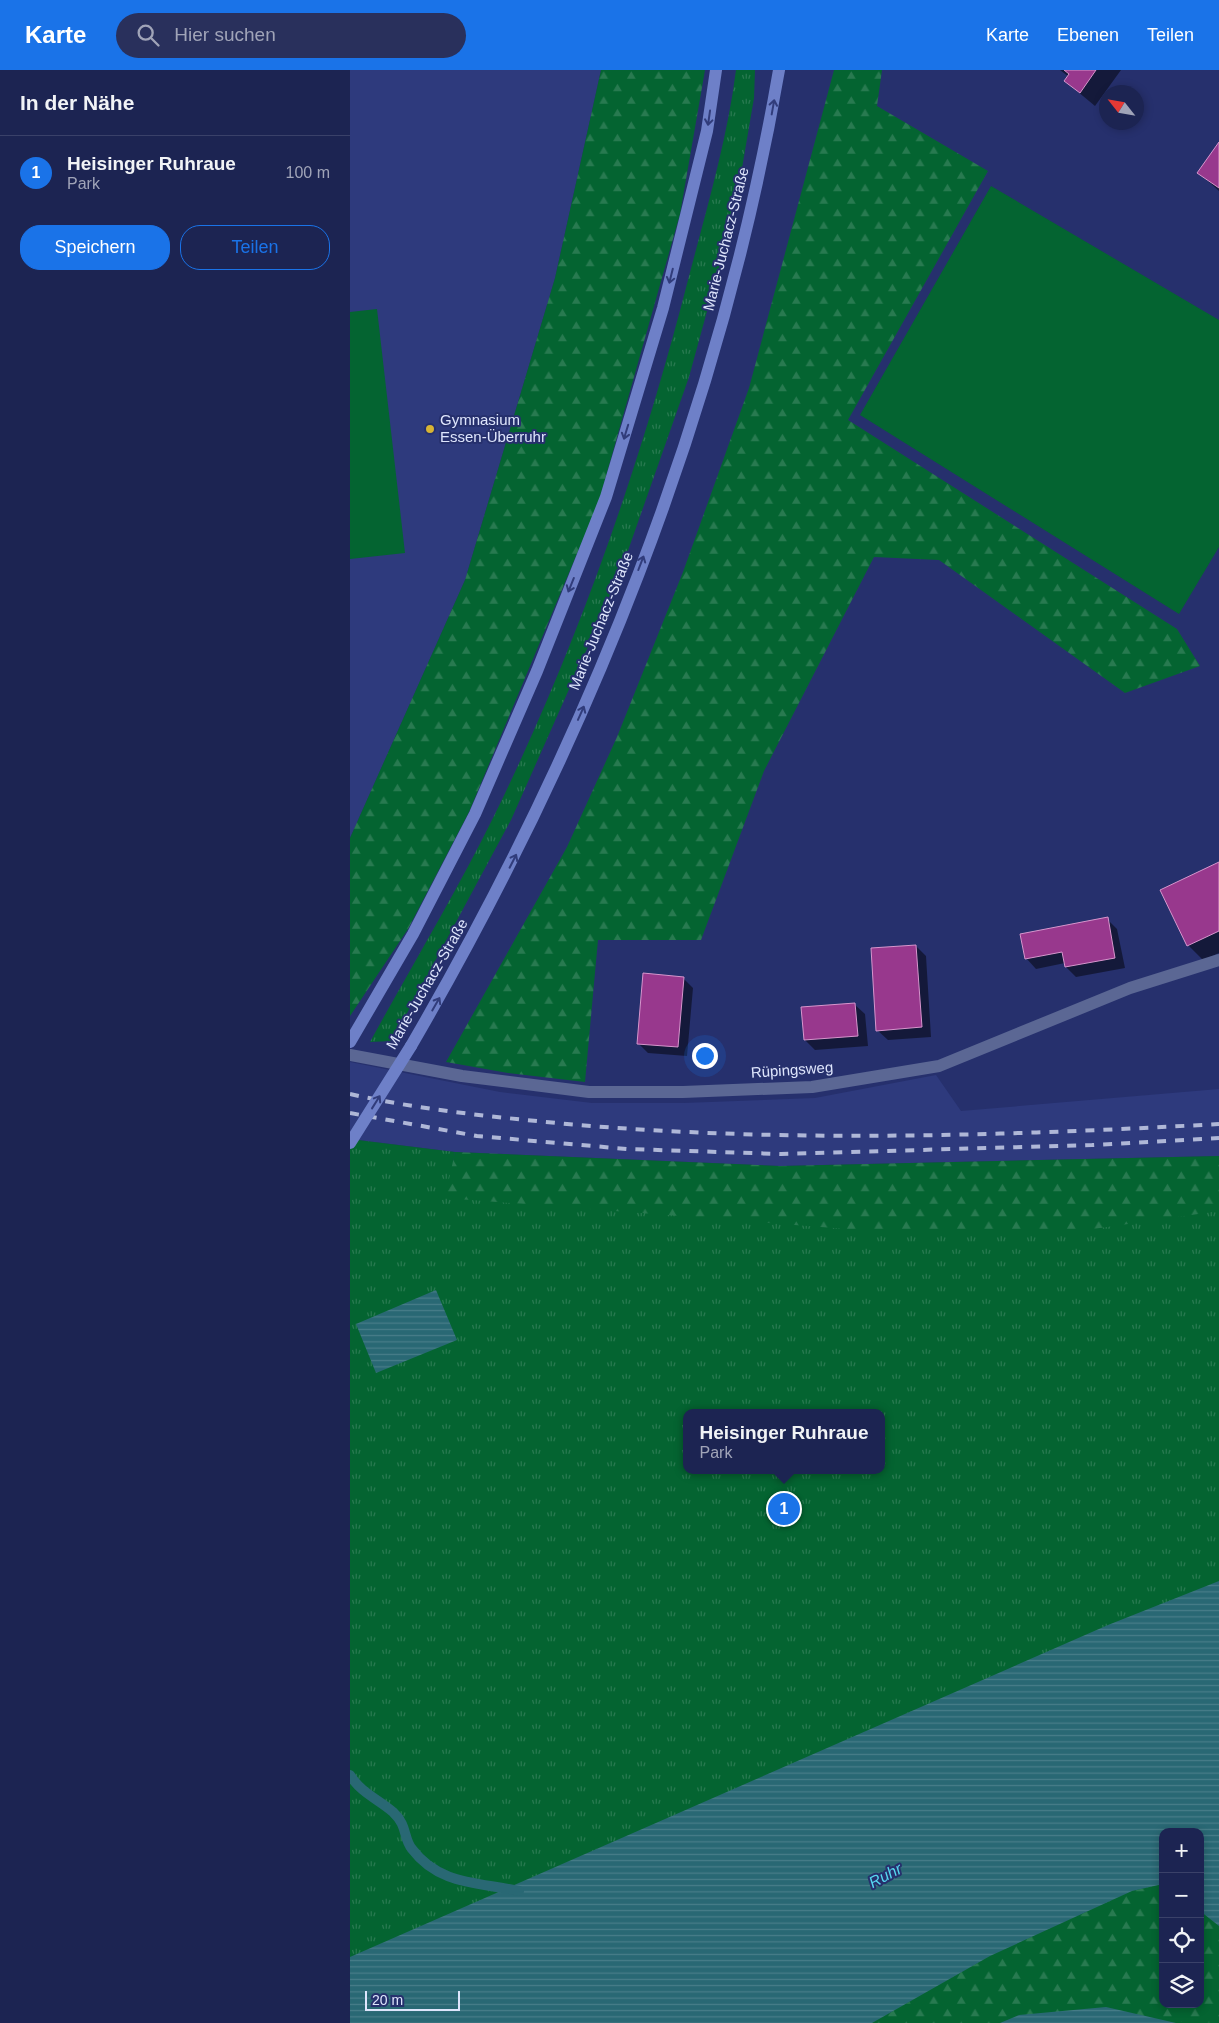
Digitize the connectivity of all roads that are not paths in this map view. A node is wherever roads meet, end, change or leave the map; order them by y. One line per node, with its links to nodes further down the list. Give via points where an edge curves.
1 (716, 70): 4 (main road, one-way to 4, via 707,131 663,308 606,497 537,671 475,814 414,934)
2 (780, 70): 6 (main road, Marie-Juchacz-Straße, one-way to 2, bridge, via 467,949 520,847 593,686 662,511 696,412 767,144)
3 (1219, 960): 5 (street, Rüpingsweg, via 1130,988 939,1066 812,1087 590,1092 462,1076)
4 (352, 1039)
5 (350, 1055)
6 (350, 1143)

